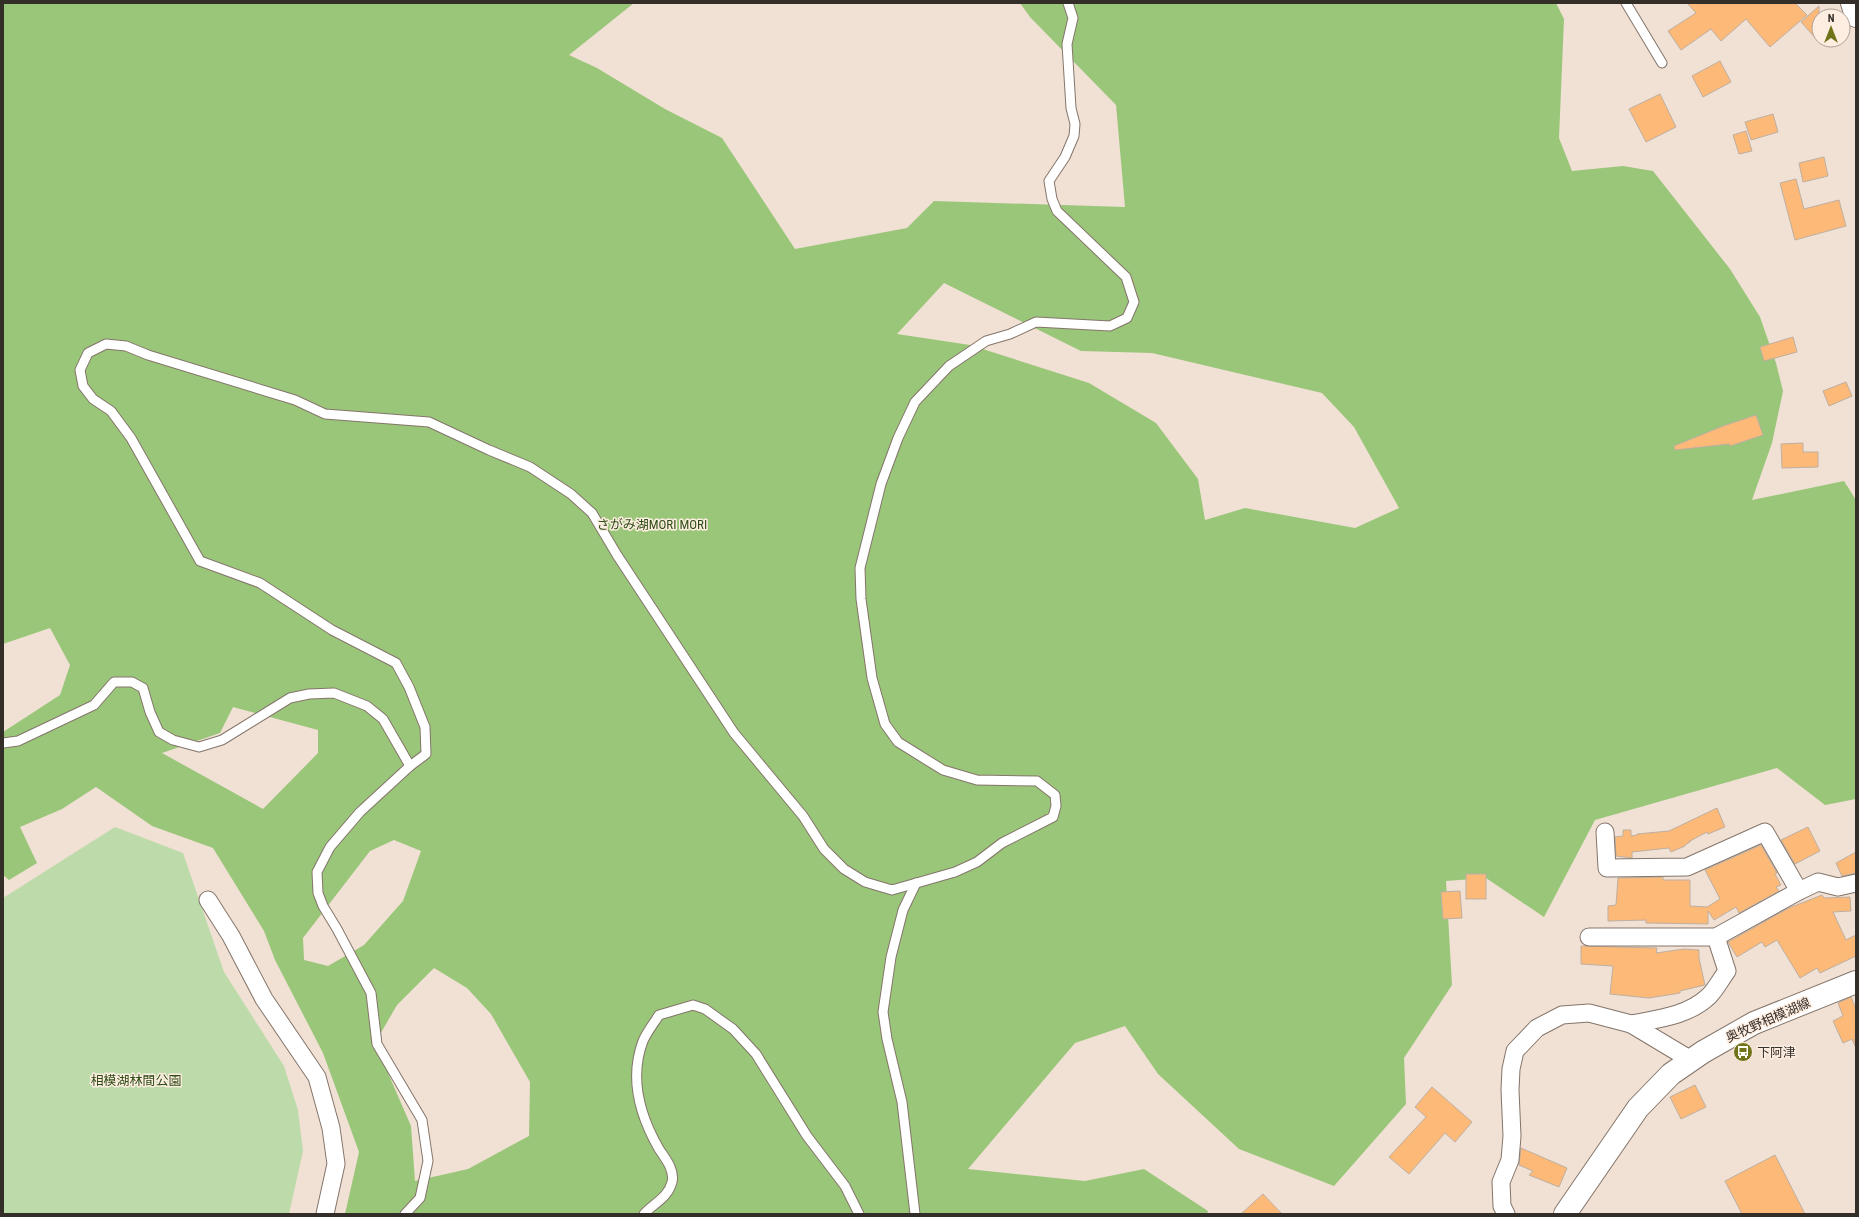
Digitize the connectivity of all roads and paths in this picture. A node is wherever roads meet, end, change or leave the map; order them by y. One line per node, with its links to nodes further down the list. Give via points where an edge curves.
1 (1068, 3): 9 (lane, via 1073,18 1067,44 1071,108 1075,124 1074,136 1066,157 1049,181 1052,199 1061,216 1126,277 1134,302 1127,318 1110,326 1036,322 986,341 949,366 915,402 898,438 881,484 860,568 872,678 885,724 898,742 943,770 976,780 1037,781 1055,795 1056,806 1053,817 1002,844 977,862 955,872)
2 (1626, 3): 5 (lane)
3 (1852, 3): 4 (main road)
4 (1856, 16)
5 (1662, 63)
6 (3, 743): 7 (lane, via 18,741 94,705 114,682 132,682 143,688 159,732 173,740 199,747 222,740 290,698 334,693 367,706 383,719)
7 (410, 766): 9 (lane, via 426,754 425,727 396,663 332,630 260,583 200,561 131,438 111,411 92,399 83,386 80,370 88,353 106,344 126,346 295,400 325,414 429,422 530,467 571,494 592,513 734,733 803,816 824,849 844,869 865,882 892,890); 19 (lane, via 355,818 330,847 317,872 318,893 323,906 371,993 377,1044 422,1120 428,1161 420,1198)
8 (1605, 832): 11 (street, via 1607,868 1688,866 1765,832)
9 (916, 883): 22 (lane, via 903,910 891,957 883,1012 902,1102)
10 (1856, 883): 11 (street, via 1838,888 1818,882)
11 (1799, 891): 14 (street)
12 (208, 900): 18 (street, via 231,936 264,998 317,1077 331,1128 336,1164)
13 (1589, 937): 14 (street)
14 (1716, 937): 16 (street, via 1727,971 1709,995 1697,1005 1682,1012)
15 (1856, 982): 17 (main road, 奥牧野相模湖線, via 1754,1024)
16 (1631, 1024): 17 (street); 23 (street, via 1589,1013 1562,1015 1536,1028 1515,1051 1510,1090 1510,1160 1501,1182 1502,1206)
17 (1691, 1060): 24 (main road, 奥牧野相模湖線, via 1671,1074 1638,1108)
18 (325, 1214)
19 (405, 1214)
20 (644, 1214): 21 (lane, via 663,1199 672,1182 671,1168 648,1130 638,1097 636,1068 644,1040 660,1015 693,1005 705,1009 733,1029 756,1054 807,1136 845,1186)
21 (859, 1214)
22 (915, 1214)
23 (1506, 1214)
24 (1565, 1214)

